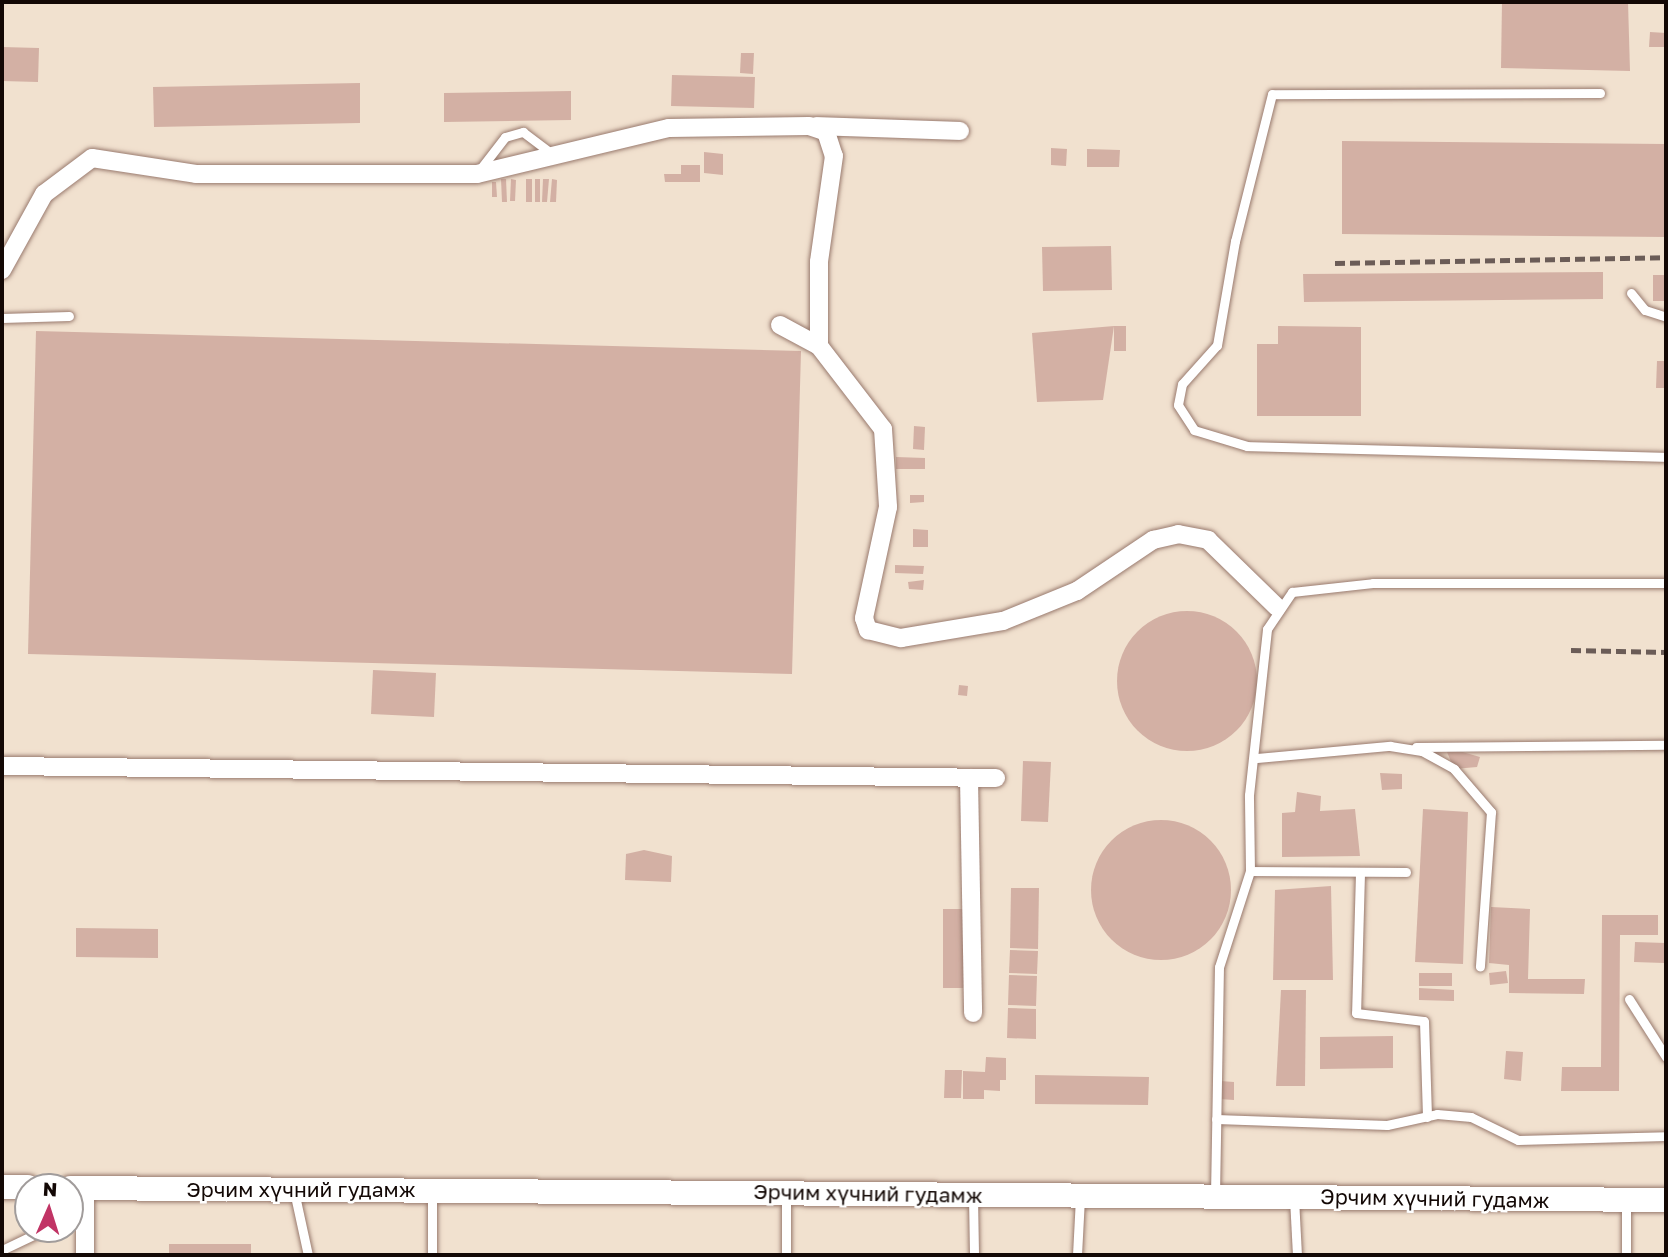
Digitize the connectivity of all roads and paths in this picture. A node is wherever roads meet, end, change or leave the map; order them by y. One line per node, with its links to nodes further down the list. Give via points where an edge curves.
1 (1600, 93): 13 (lane, via 1272,94 1217,345 1182,384 1178,405 1203,435 1247,446)
2 (809, 125): 3 (street); 4 (street, via 669,128); 12 (street, via 826,132 834,156 818,262)
3 (960, 131)
4 (555, 155): 5 (street); 5 (lane, via 523,132 505,137)
5 (477, 174): 6 (street, via 196,174 92,158 44,194)
6 (2, 270)
7 (1631, 293): 9 (lane, via 1645,310)
8 (69, 316): 10 (lane)
9 (1666, 317)
10 (2, 318)
11 (780, 325): 12 (street)
12 (819, 346): 15 (street, via 883,429 888,507 864,618 868,630 901,638 1003,621 1077,591 1153,540 1178,534 1208,540)
13 (1666, 457)
14 (1666, 583): 15 (lane, via 1373,583 1292,592)
15 (1277, 607): 18 (lane, via 1267,629)
16 (1394, 746): 17 (lane); 18 (lane); 25 (lane, via 1422,751 1454,769 1491,812)
17 (1666, 746)
18 (1257, 758): 22 (lane, via 1249,795)
19 (2, 766): 20 (street)
20 (969, 778): 21 (street); 27 (street)
21 (996, 778)
22 (1250, 871): 24 (lane); 30 (lane, via 1219,967)
23 (1406, 872): 24 (lane)
24 (1360, 873): 29 (lane, via 1356,1013 1424,1021)
25 (1480, 967)
26 (1629, 999): 28 (lane)
27 (972, 1013)
28 (1666, 1057)
29 (1427, 1117): 30 (lane, via 1387,1125); 31 (lane, via 1471,1117 1518,1140)
30 (1216, 1119): 38 (lane)
31 (1666, 1136)
32 (84, 1188): 33 (main road, Эрчим хүчний гудамж)
33 (293, 1189): 34 (main road, Эрчим хүчний гудамж); 42 (lane)
34 (432, 1190): 35 (main road, Эрчим хүчний гудамж); 43 (lane)
35 (786, 1192): 36 (main road, Эрчим хүчний гудамж); 44 (lane)
36 (973, 1194): 37 (main road, Эрчим хүчний гудамж); 45 (lane)
37 (1080, 1195): 38 (main road, Эрчим хүчний гудамж); 46 (lane)
38 (1215, 1196): 39 (main road, Эрчим хүчний гудамж)
39 (1294, 1197): 40 (main road, Эрчим хүчний гудамж); 47 (lane)
40 (1626, 1200): 41 (main road, Эрчим хүчний гудамж); 48 (lane)
41 (1666, 1200)
42 (308, 1255)
43 (432, 1255)
44 (786, 1255)
45 (974, 1255)
46 (1077, 1255)
47 (1297, 1255)
48 (1626, 1255)

